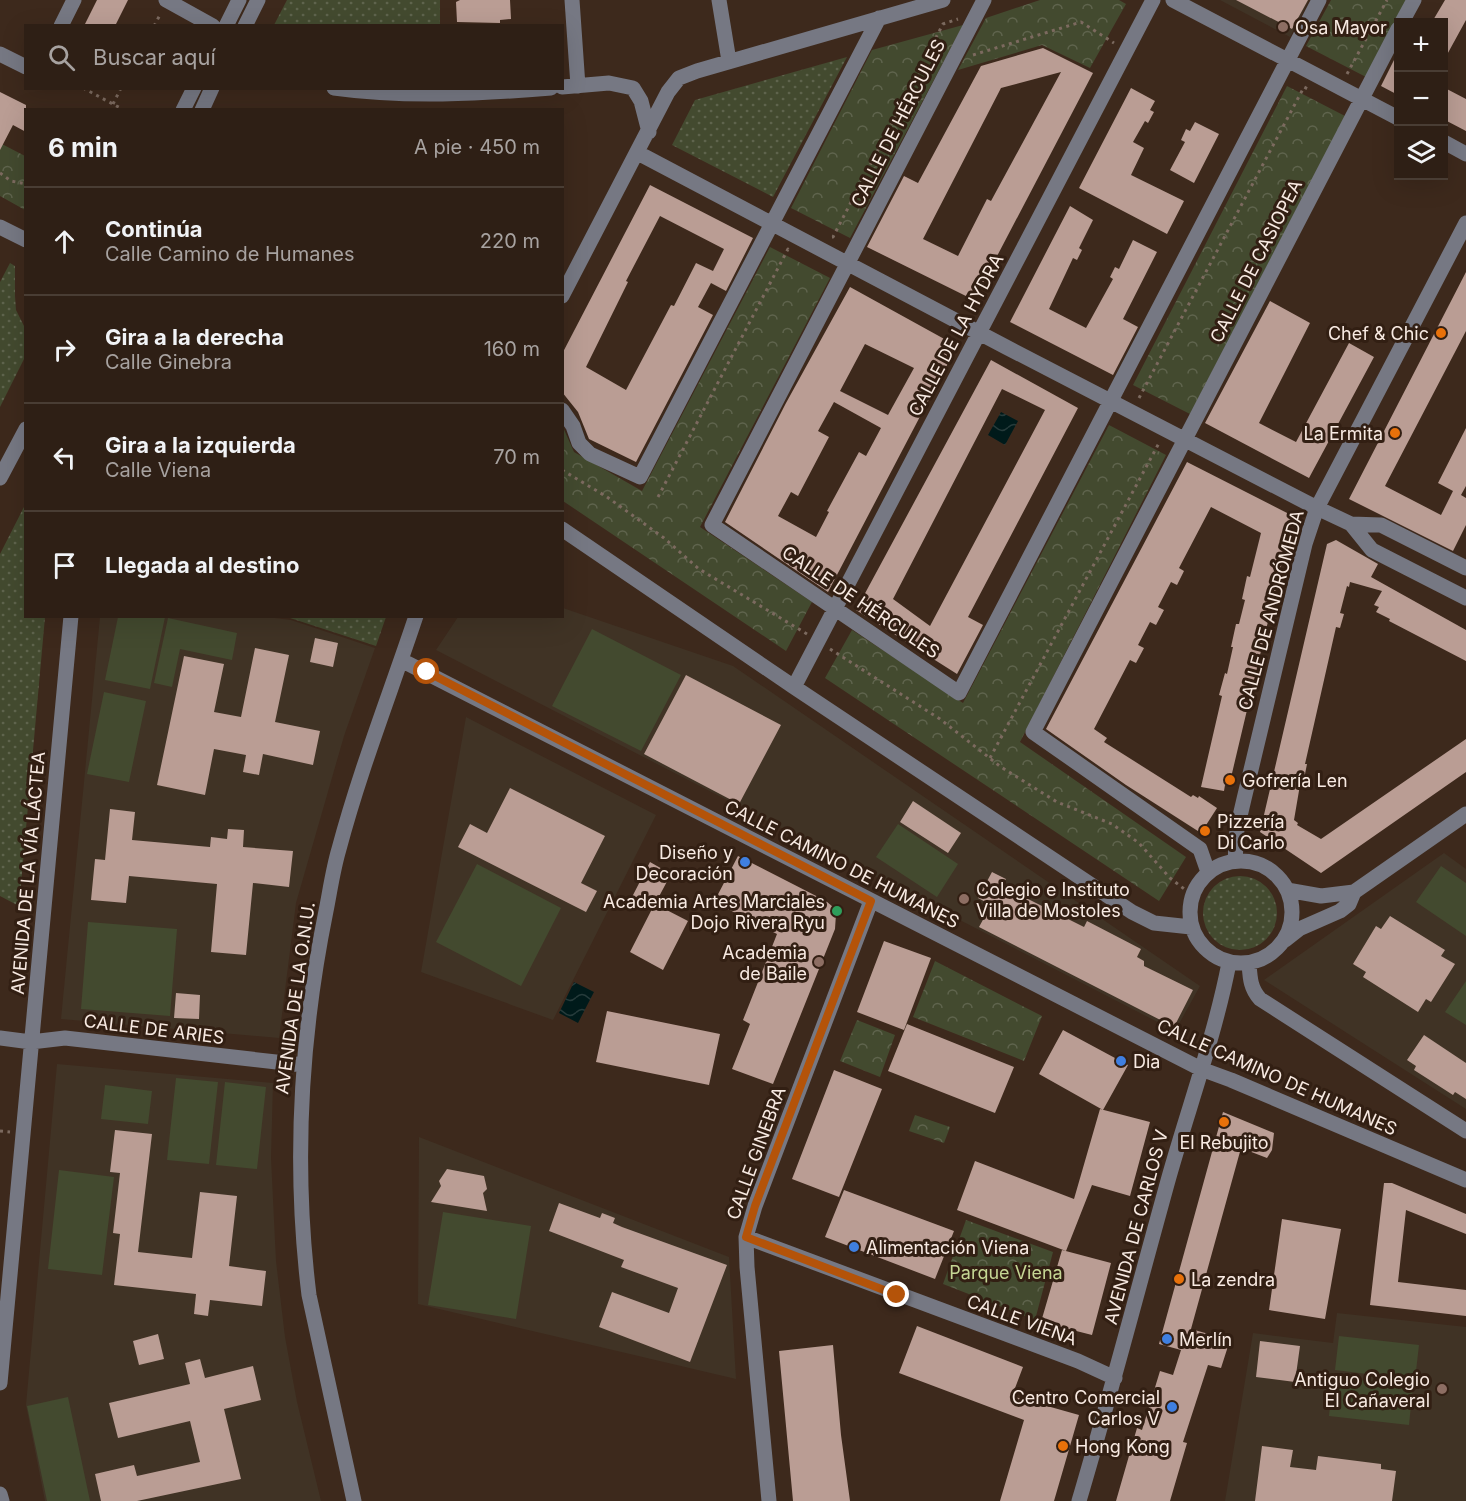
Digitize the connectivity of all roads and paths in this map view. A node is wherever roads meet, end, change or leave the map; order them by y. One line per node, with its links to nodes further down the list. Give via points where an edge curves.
1 (74, 0): 16 (street)
2 (166, 0): 17 (street)
3 (239, 0): 18 (street)
4 (258, 0): 19 (street)
5 (572, 0): 29 (street)
6 (719, 0): 23 (street)
7 (944, 0): 14 (street)
8 (1153, 0): 21 (street, CALLE DE LA HYDRA)
9 (1173, 0): 24 (street)
10 (1319, 0): 24 (street)
11 (1387, 0): 27 (path, via 1348,74)
12 (1414, 0): 15 (street)
13 (980, 7): 25 (street, CALLE DE HÉRCULES); 51 (path, via 943,24 833,237)
14 (879, 18): 23 (street); 49 (street)
15 (1404, 18)
16 (62, 24)
17 (209, 24)
18 (227, 24)
19 (246, 24)
20 (1394, 37): 36 (street, CALLE DE CASIOPEA)
21 (1126, 50): 25 (path, via 1081,22); 56 (street, CALLE DE LA HYDRA)
22 (0, 54): 26 (street)
23 (729, 61): 42 (street, via 679,78)
24 (1287, 61): 28 (street); 57 (street)
25 (951, 62): 54 (street, CALLE DE HÉRCULES)
26 (24, 66)
27 (1340, 70)
28 (1325, 80): 36 (street); 58 (path, via 1318,94 1304,87 1139,398)
29 (570, 87): 42 (street, via 609,83 633,88)
30 (87, 90): 37 (path)
31 (120, 90): 37 (path)
32 (193, 90): 39 (street)
33 (211, 90): 40 (street)
34 (349, 90): 35 (street, via 411,94)
35 (527, 90)
36 (1362, 99): 41 (street); 62 (street, CALLE DE CASIOPEA)
37 (113, 104): 38 (path)
38 (120, 108)
39 (184, 108)
40 (203, 108)
41 (1394, 116)
42 (649, 132): 44 (street)
43 (1448, 145): 45 (street)
44 (638, 153): 49 (street); 55 (street)
45 (1466, 154)
46 (0, 173): 47 (path)
47 (24, 184)
48 (1466, 223): 66 (street, CALLE DE ANDRÓMEDA)
49 (772, 224): 54 (street); 59 (street, via 640,477 590,454 579,443)
50 (0, 227): 52 (street)
51 (825, 233)
52 (24, 239)
53 (796, 253): 65 (path, via 788,249)
54 (847, 264): 56 (street); 71 (street, CALLE DE HÉRCULES, via 712,525)
55 (564, 292)
56 (979, 333): 57 (street); 71 (street, CALLE DE LA HYDRA)
57 (1110, 402): 62 (street); 71 (street, CALLE DE HÉRCULES, via 958,693)
58 (1148, 403)
59 (564, 413)
60 (24, 432): 64 (street)
61 (1151, 439): 77 (path, via 1160,443)
62 (1184, 441): 66 (street); 80 (street, via 1034,732 1200,849)
63 (564, 471): 74 (path, via 664,538 699,570)
64 (1, 472)
65 (658, 497)
66 (1317, 508): 67 (street); 79 (street, CALLE DE ANDRÓMEDA, via 1237,829)
67 (1351, 524): 69 (street, via 1381,525); 70 (street, via 1372,550)
68 (564, 530): 76 (street)
69 (1464, 561)
70 (1466, 598)
71 (835, 609): 74 (street, CALLE DE LA HYDRA)
72 (71, 618): 90 (street, AVENIDA DE LA VÍA LÁCTEA)
73 (415, 618): 75 (street, AVENIDA DE LA O.N.U.)
74 (818, 641): 76 (street, CALLE DE LA HYDRA); 77 (path, via 940,719)
75 (401, 660): 84 (street, CALLE CAMINO DE HUMANES); 91 (street, AVENIDA DE LA O.N.U., via 338,850 317,957)
76 (794, 687): 85 (street, via 1132,912 1154,923)
77 (990, 759): 83 (path, via 1057,802 1112,824 1139,843 1170,878)
78 (1466, 814): 82 (street)
79 (1235, 861): 80 (street); 81 (street, via 1266,867)
80 (1208, 872): 83 (street)
81 (1287, 890): 82 (street, via 1321,896); 86 (street, via 1292,919)
82 (1354, 892): 86 (street, via 1350,904 1299,929)
83 (1192, 895): 85 (street)
84 (871, 901): 92 (street, CALLE CAMINO DE HUMANES); 95 (street, CALLE GINEBRA)
85 (1191, 927): 87 (street, via 1206,951)
86 (1282, 943): 88 (street, via 1267,956)
87 (1229, 963): 88 (street); 92 (street, AVENIDA DE CARLOS V)
88 (1249, 963): 93 (street, CALLE CAMINO DE HUMANES, via 1250,984 1260,999)
89 (0, 1038): 90 (street, CALLE DE ARIES)
90 (31, 1042): 91 (street, CALLE DE ARIES, via 65,1038); 97 (street, AVENIDA DE LA VÍA LÁCTEA)
91 (303, 1065): 100 (street, AVENIDA DE LA O.N.U., via 301,1180 309,1295)
92 (1201, 1069): 94 (street, CALLE CAMINO DE HUMANES); 96 (street, AVENIDA DE CARLOS V)
93 (1466, 1131)
94 (1466, 1180)
95 (746, 1237): 96 (street, CALLE VIENA); 101 (street, CALLE GINEBRA)
96 (1115, 1378): 102 (street, AVENIDA DE CARLOS V)
97 (0, 1383)
98 (0, 1494): 99 (street)
99 (2, 1501)
100 (354, 1501)
101 (769, 1501)
102 (1079, 1501)

